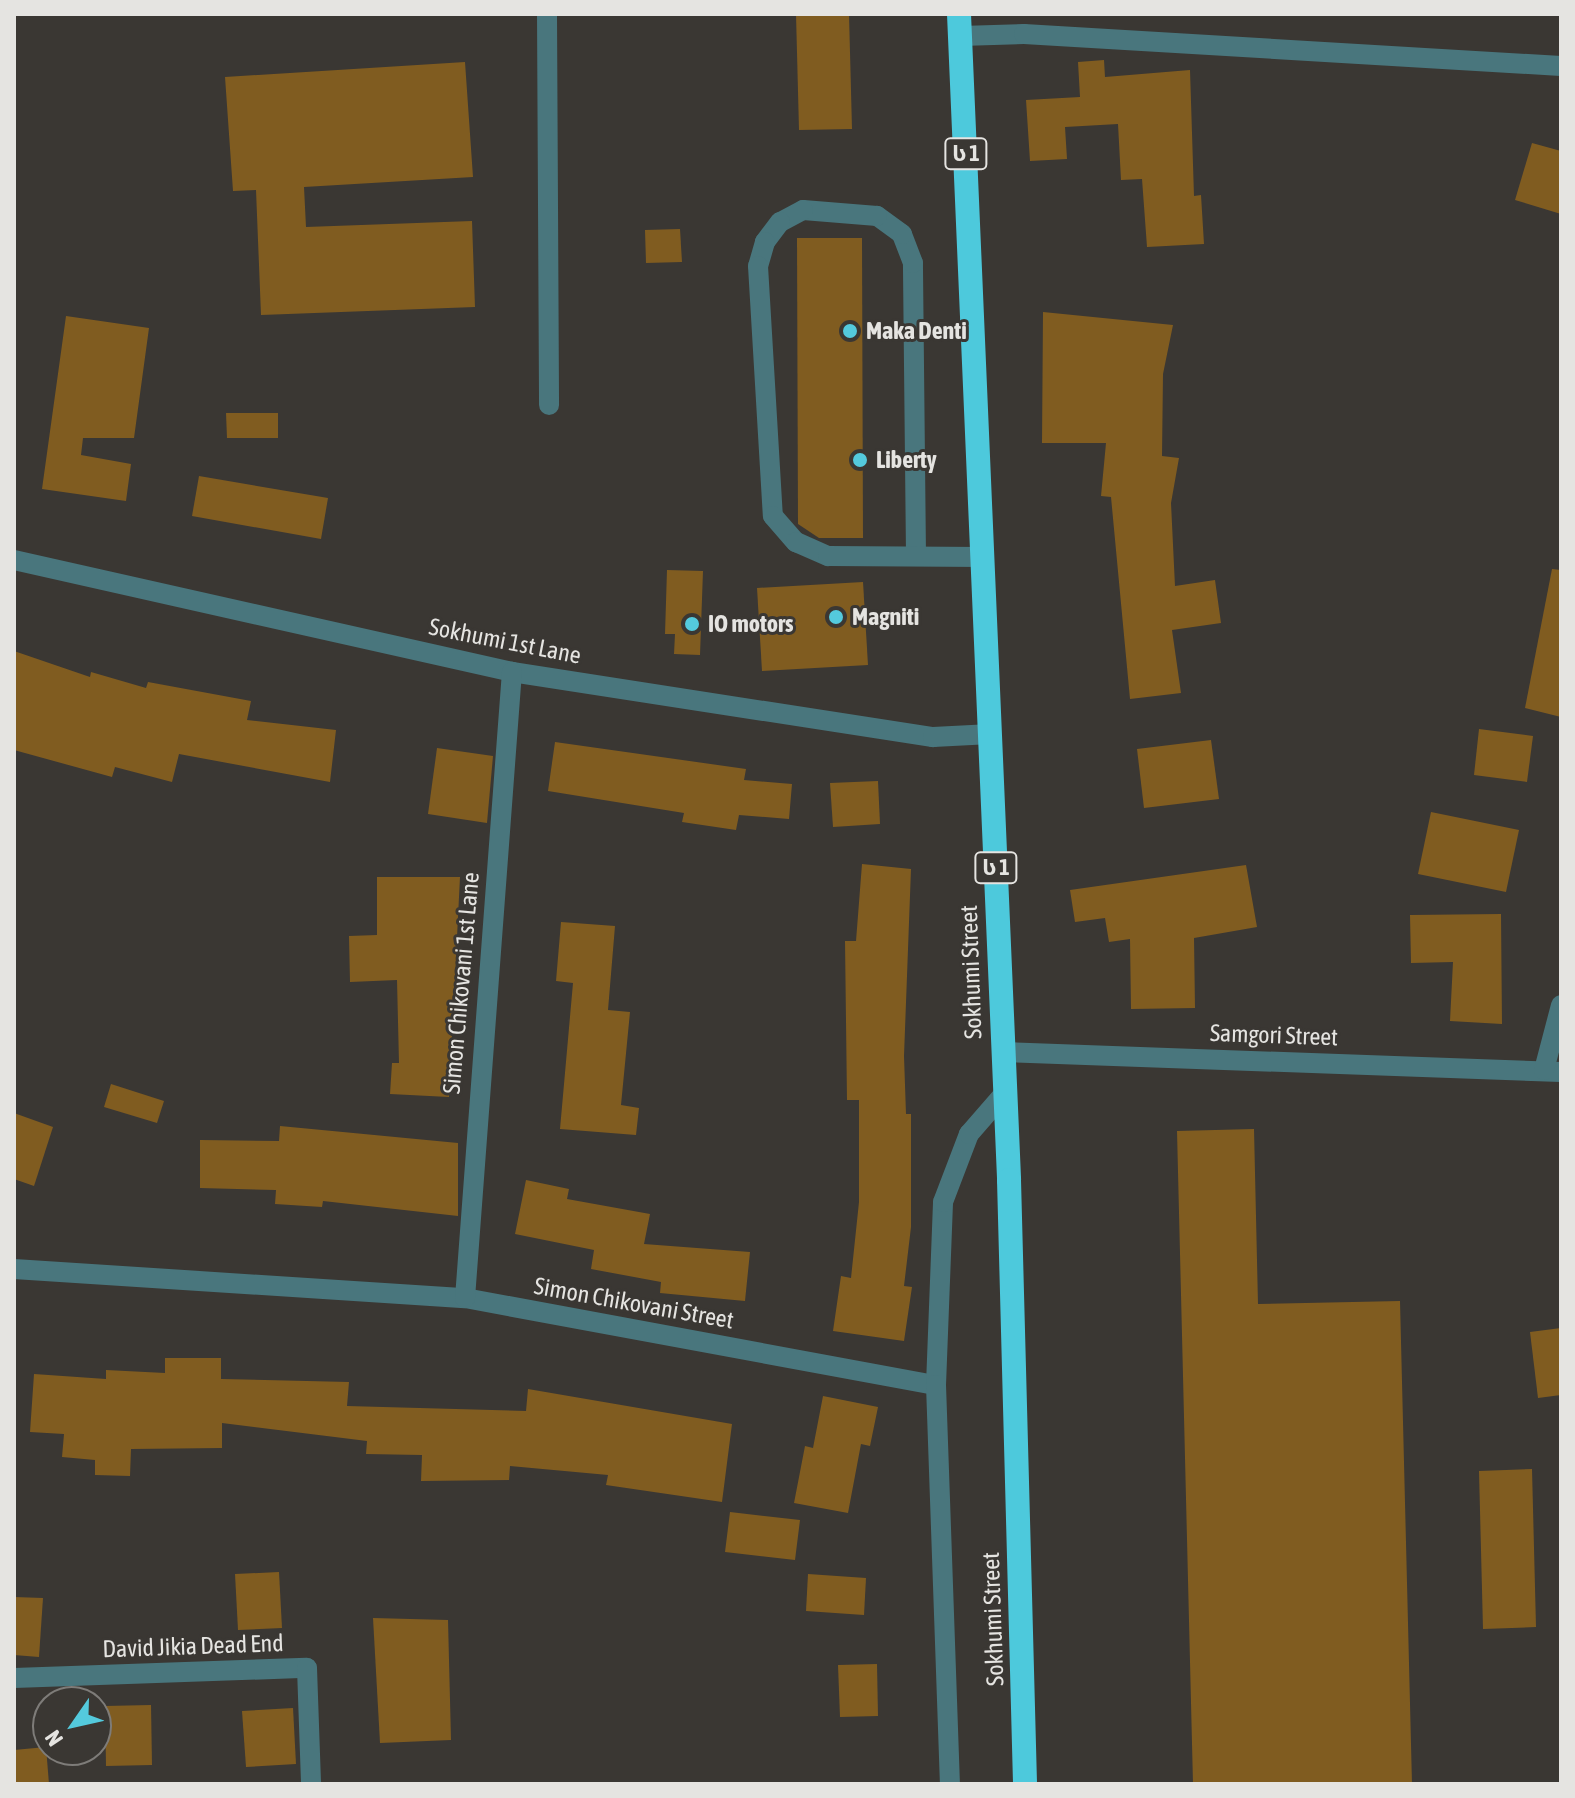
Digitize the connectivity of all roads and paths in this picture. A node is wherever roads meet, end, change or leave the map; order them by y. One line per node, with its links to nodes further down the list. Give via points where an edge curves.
1 (547, 14): 4 (street)
2 (960, 25): 3 (street, via 1024,34); 6 (highway, Sokhumi Street / ს 1)
3 (1561, 66)
4 (549, 405)
5 (916, 556): 5 (street, via 913,263 902,234 877,216 803,210 780,222 765,242 758,266 773,516 796,542 828,556); 6 (street)
6 (984, 557): 9 (highway, Sokhumi Street / ს 1)
7 (14, 560): 8 (street, Sokhumi 1st Lane)
8 (512, 672): 9 (street, Sokhumi 1st Lane, via 933,737); 15 (street, Simon Chikovani 1st Lane)
9 (991, 734): 11 (highway, Sokhumi Street / ს 1)
10 (1561, 1005): 12 (street, Samgori Street)
11 (1002, 1052): 12 (street, Samgori Street); 13 (highway, Sokhumi Street / ს 1)
12 (1552, 1071)
13 (1002, 1096): 16 (street, via 969,1134 943,1202); 20 (highway, Sokhumi Street / ს 1, via 1009,1180)
14 (14, 1269): 15 (street, Simon Chikovani Street)
15 (465, 1298): 16 (street, Simon Chikovani Street)
16 (936, 1385): 19 (street)
17 (14, 1678): 18 (street, David Jikia Dead End, via 307,1668)
18 (311, 1784)
19 (950, 1784)
20 (1025, 1784)

